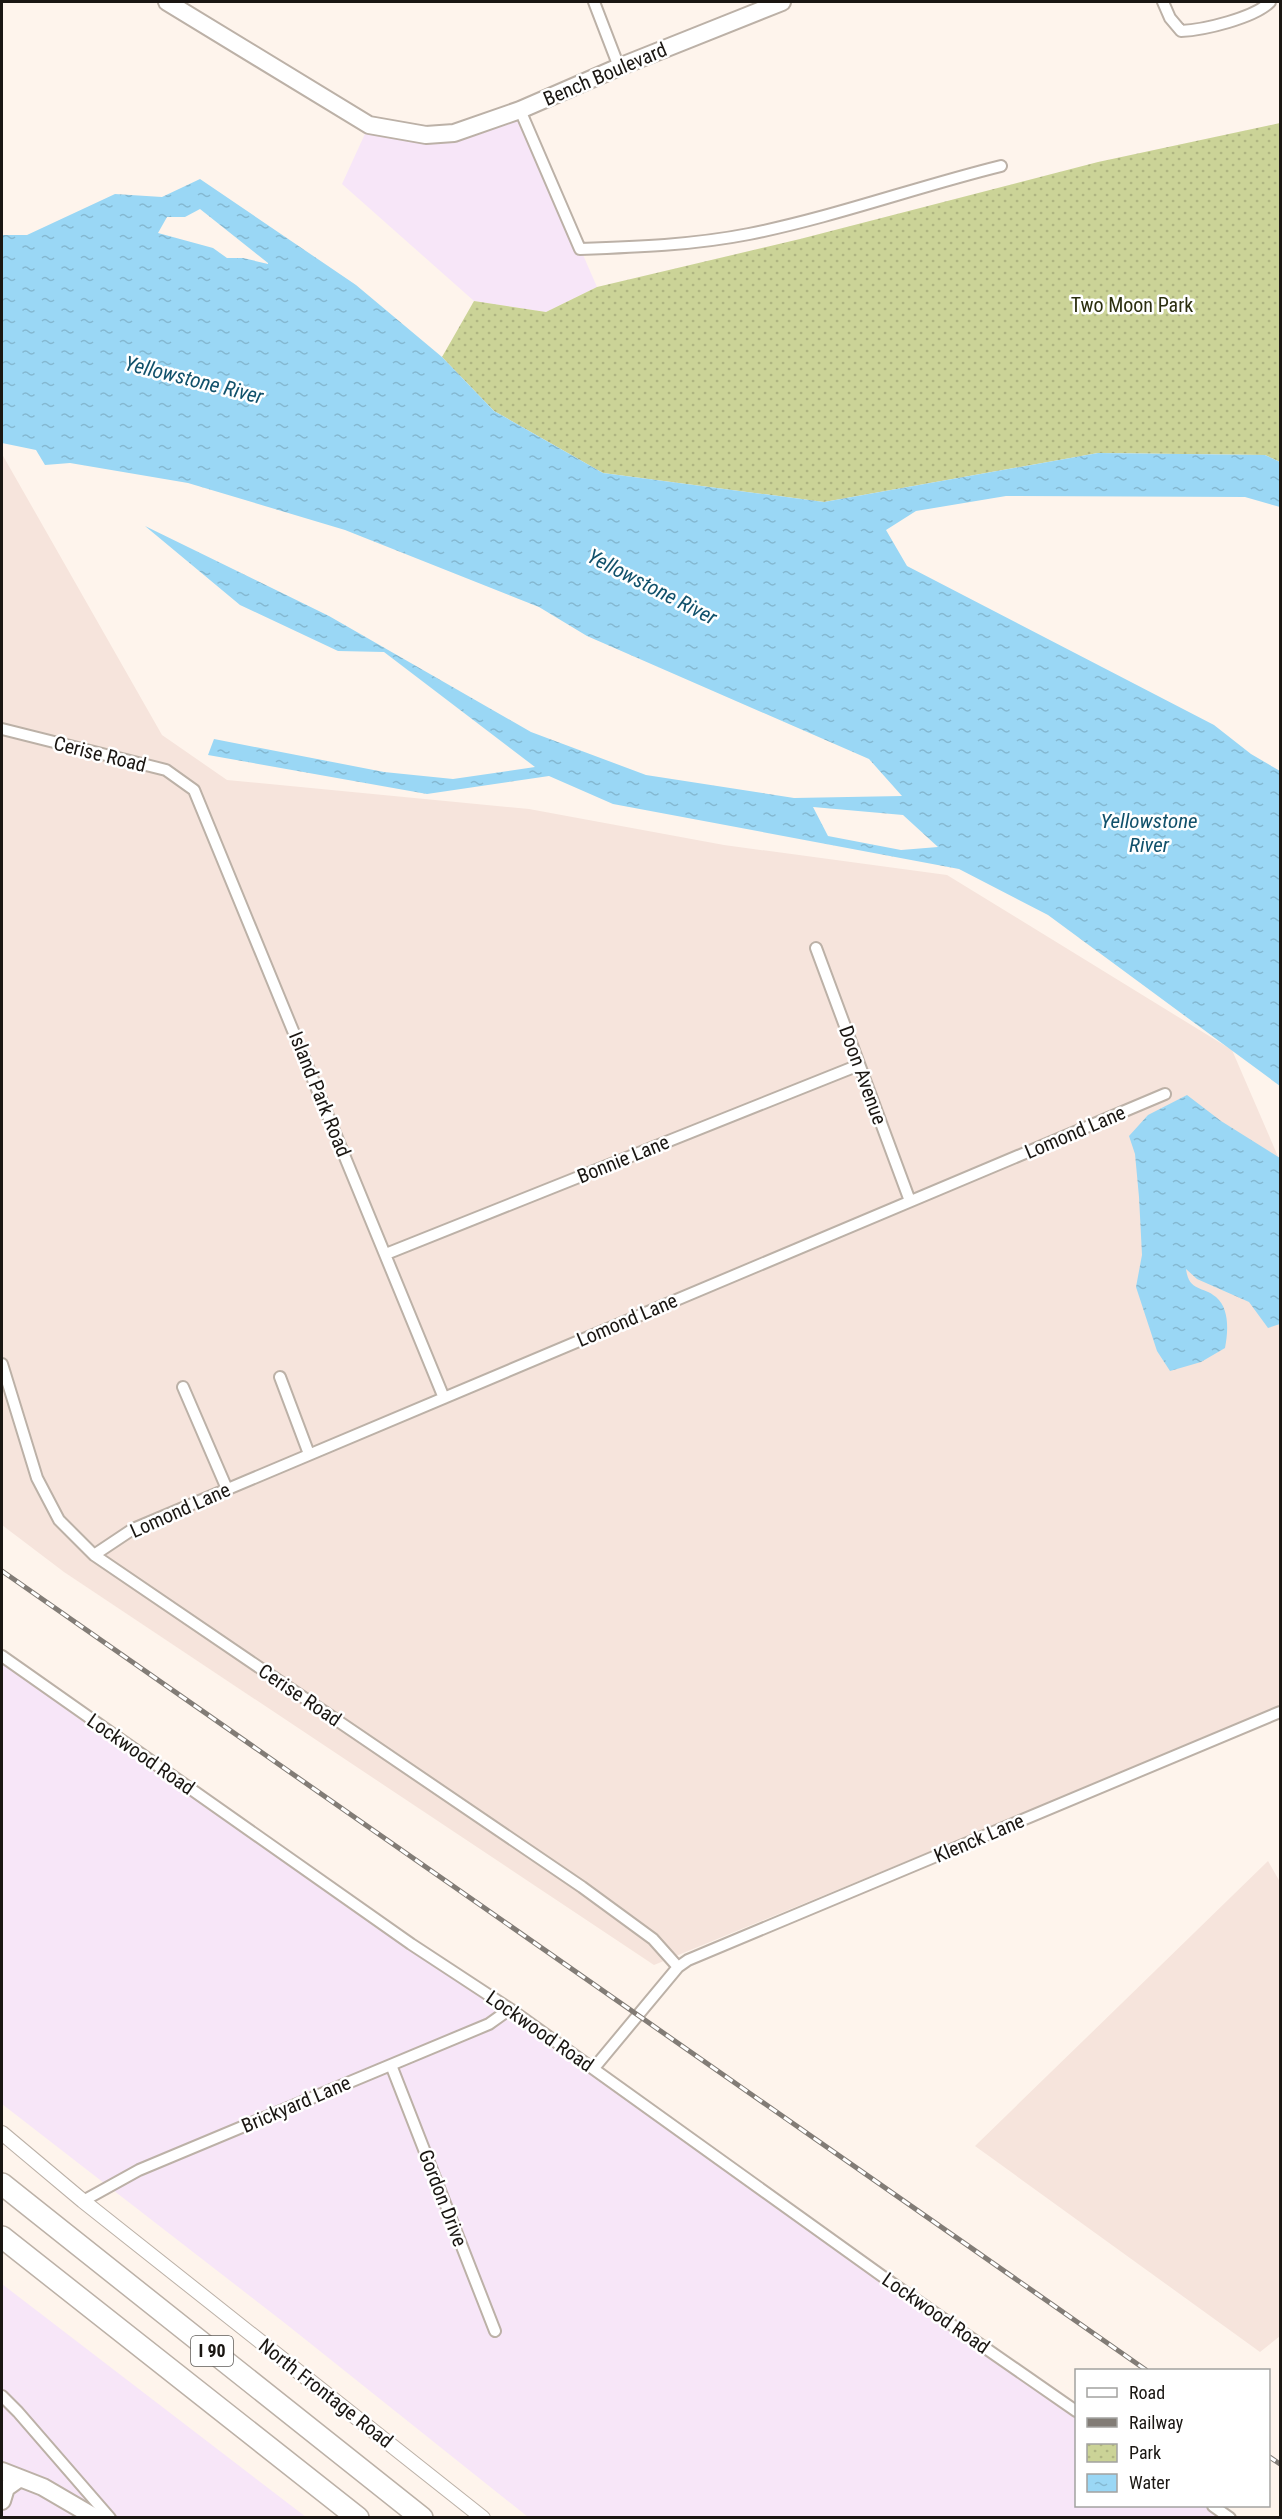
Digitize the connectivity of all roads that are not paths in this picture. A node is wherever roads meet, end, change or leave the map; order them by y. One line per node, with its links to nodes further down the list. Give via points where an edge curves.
1 (166, 2): 7 (main road, Bench Boulevard, via 369,125 426,135 454,133)
2 (594, 2): 6 (street)
3 (782, 2): 6 (main road, Bench Boulevard)
4 (1163, 2): 5 (street, via 1181,31 1261,10)
5 (1270, 2)
6 (619, 67): 7 (main road, Bench Boulevard)
7 (520, 110): 8 (street, via 580,249 687,244 749,234)
8 (1001, 166)
9 (2, 729): 10 (street, Cerise Road, via 166,770)
10 (194, 790): 15 (street, Island Park Road)
11 (816, 948): 12 (street, Doon Avenue)
12 (859, 1065): 14 (street, Doon Avenue); 15 (street, Bonnie Lane)
13 (1165, 1094): 14 (street, Lomond Lane)
14 (910, 1201): 19 (street, Lomond Lane)
15 (386, 1254): 19 (street, Island Park Road)
16 (2, 1364): 22 (street, Cerise Road, via 37,1478 59,1520)
17 (280, 1377): 20 (street)
18 (183, 1388): 21 (street)
19 (444, 1398): 20 (street, Lomond Lane)
20 (309, 1455): 21 (street, Lomond Lane)
21 (226, 1489): 22 (street, Lomond Lane, via 133,1529)
22 (94, 1555): 25 (street, Cerise Road, via 582,1887 653,1939)
23 (2, 1656): 26 (street, Lockwood Road, via 411,1944)
24 (1281, 1712): 25 (street, Klenck Lane)
25 (678, 1966): 28 (street)
26 (510, 2009): 27 (street, Brickyard Lane, via 489,2024); 28 (street, Lockwood Road)
27 (391, 2065): 31 (street, Brickyard Lane, via 139,2170); 33 (street, Gordon Drive)
28 (594, 2068): 35 (street, Lockwood Road)
29 (2, 2133): 31 (street, North Frontage Road)
30 (2, 2184): 44 (highway, I 90)
31 (83, 2201): 45 (street, North Frontage Road)
32 (2, 2237): 43 (highway, I 90)
33 (495, 2331)
34 (2, 2396): 42 (street)
35 (1075, 2410)
36 (2, 2471): 37 (main road)
37 (20, 2478): 38 (main road, via 6,2487); 41 (main road)
38 (2, 2502): 40 (main road)
39 (1216, 2507): 46 (street)
40 (3, 2517)
41 (96, 2517)
42 (110, 2517)
43 (357, 2517)
44 (422, 2517)
45 (483, 2517)
46 (1230, 2517)

